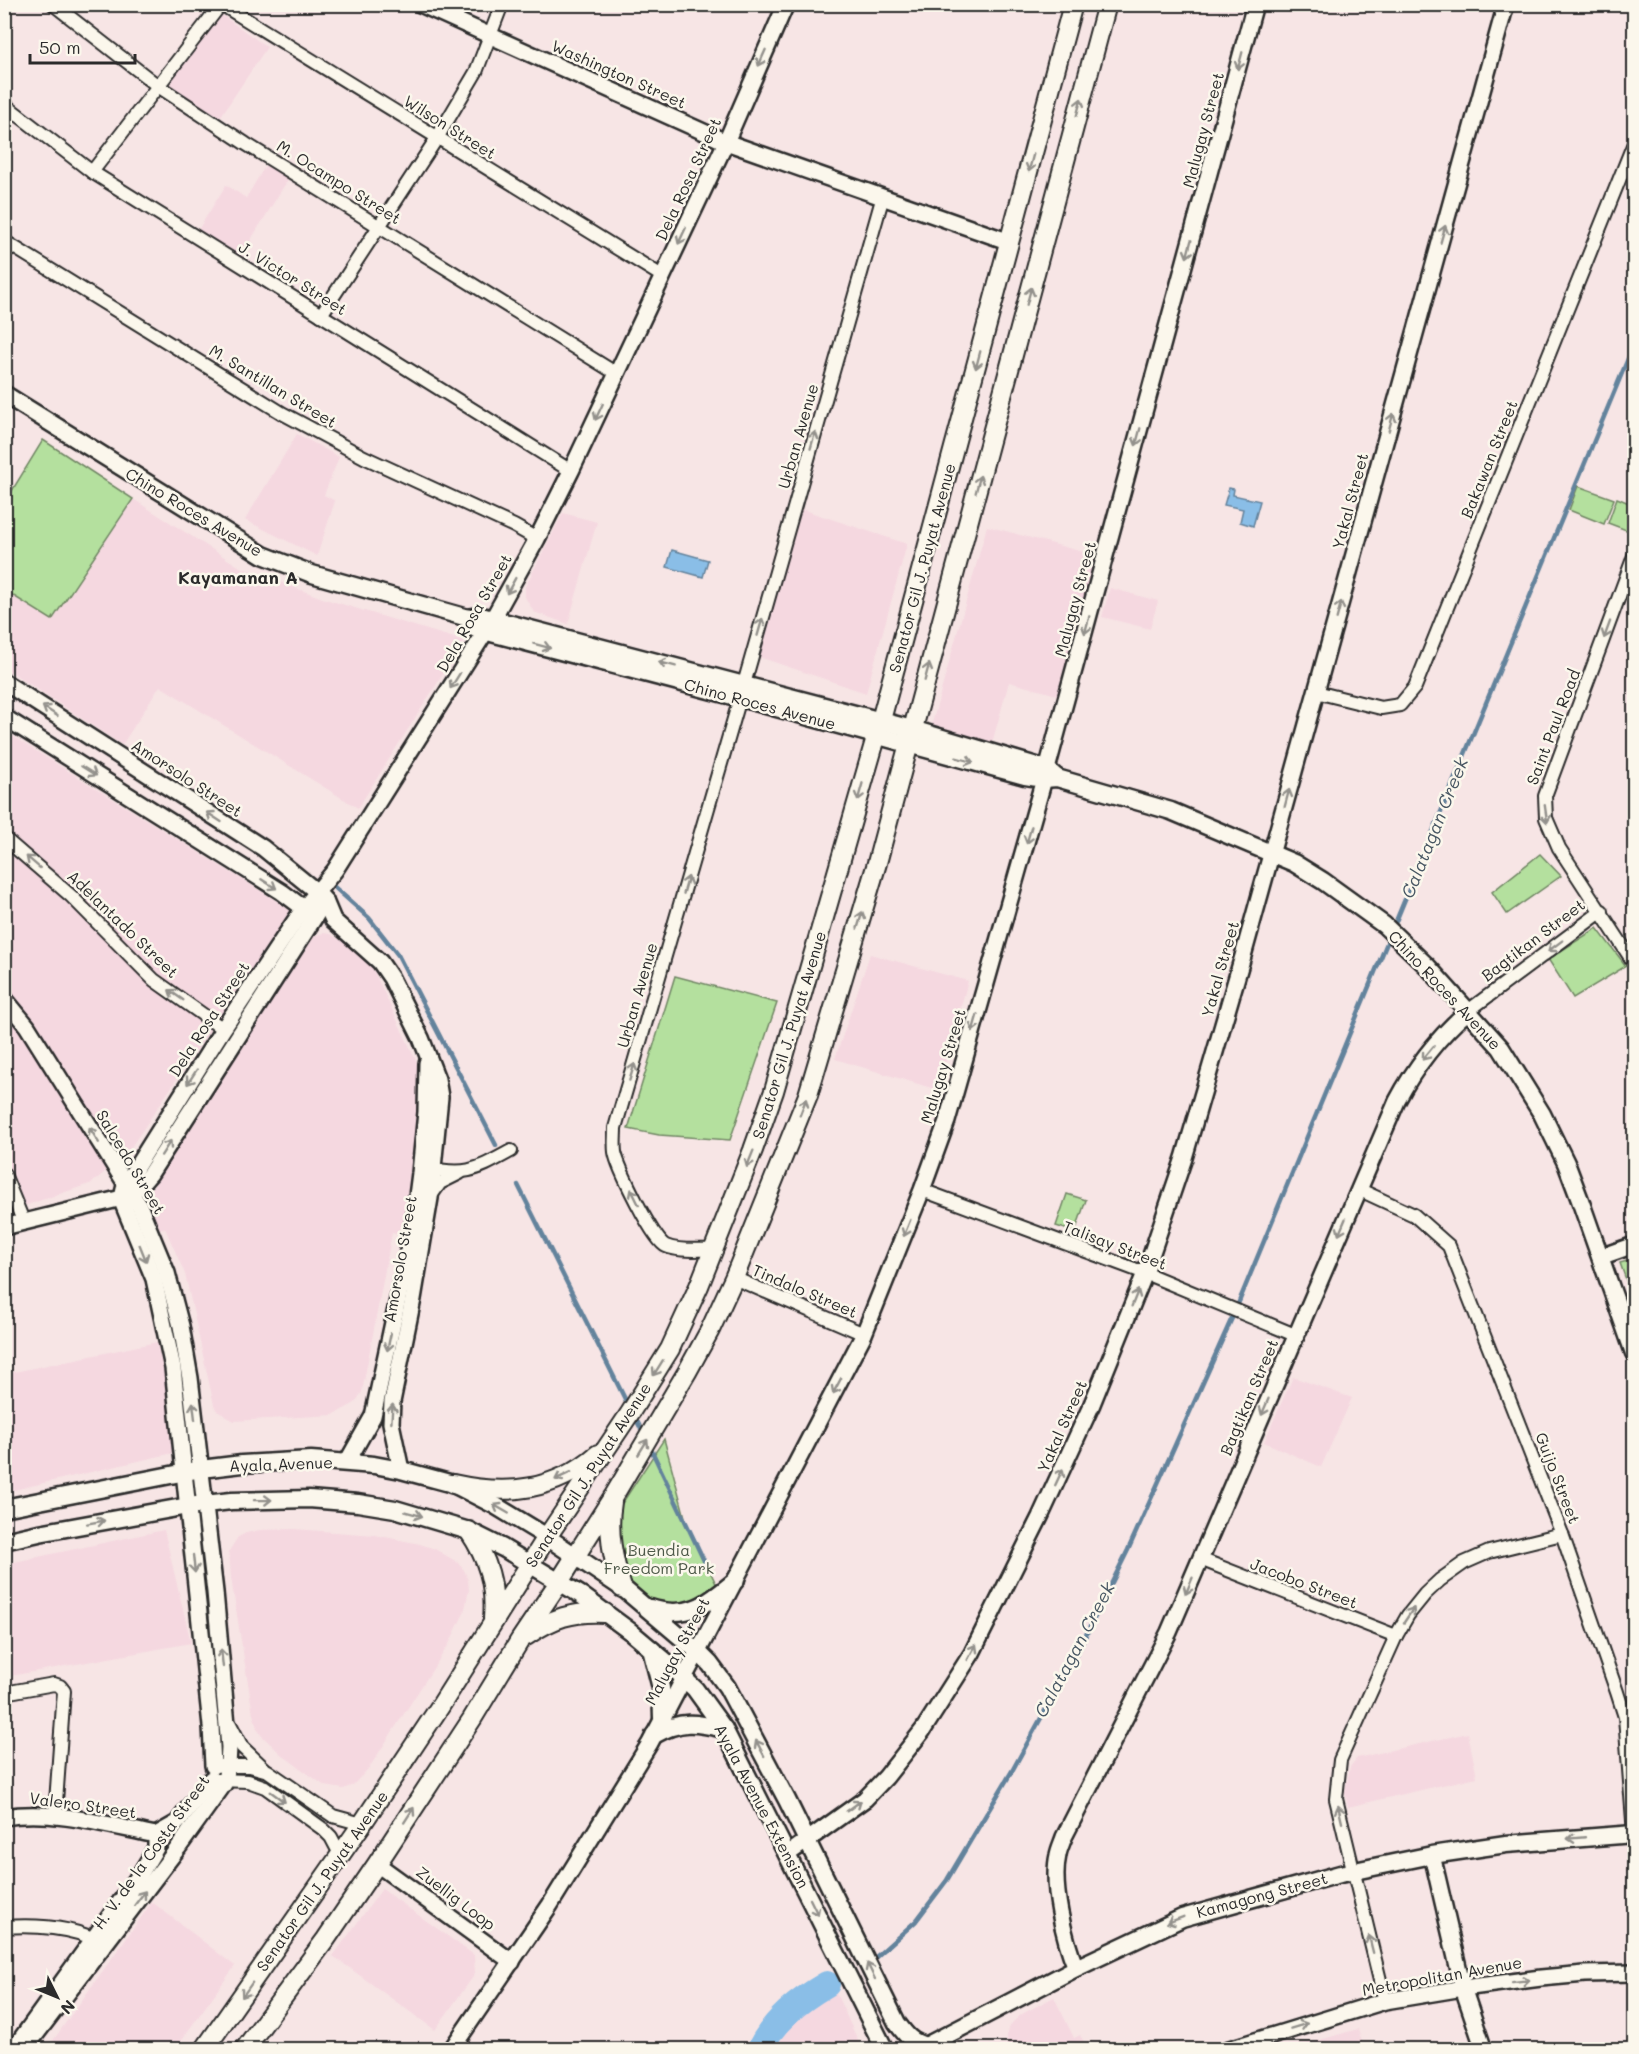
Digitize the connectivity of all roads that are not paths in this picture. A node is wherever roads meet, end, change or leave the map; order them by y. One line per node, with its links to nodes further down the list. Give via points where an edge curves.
1 (53, 4): 11 (street, M. Ocampo Street)
2 (221, 4): 11 (street); 13 (street, Wilson Street)
3 (420, 4): 10 (street, Washington Street)
4 (502, 4): 10 (street)
5 (1073, 4): 20 (main road, Senator Gil J. Puyat Avenue, one-way to 20)
6 (1107, 4): 34 (main road, Senator Gil J. Puyat Avenue, one-way to 6)
7 (1255, 4): 35 (street, Malugay Street, one-way to 35)
8 (1506, 4): 31 (street, Yakal Street, one-way to 8)
9 (785, 5): 14 (street, Dela Rosa Street, one-way to 14)
10 (491, 37): 13 (street, via 476,72); 14 (street, Washington Street)
11 (158, 86): 16 (street); 18 (street, M. Ocampo Street)
12 (4, 104): 16 (street, J. Victor Street)
13 (437, 138): 18 (street); 21 (street, Wilson Street)
14 (726, 141): 17 (street, Washington Street); 21 (street, Dela Rosa Street, one-way to 21)
15 (1635, 143): 31 (street, Bakawan Street, via 1415,687 1400,705 1381,708)
16 (92, 172): 22 (street, J. Victor Street)
17 (883, 196): 20 (street, Washington Street); 30 (street, Urban Avenue, one-way to 17)
18 (380, 226): 22 (street); 23 (street, M. Ocampo Street)
19 (4, 241): 26 (street, M. Santillan Street, via 282,413 364,457)
20 (1010, 242): 33 (main road, Senator Gil J. Puyat Avenue, one-way to 33)
21 (662, 276): 23 (street, Dela Rosa Street)
22 (321, 315): 25 (street, J. Victor Street)
23 (617, 374): 25 (street, Dela Rosa Street, one-way to 25)
24 (4, 394): 28 (main road, Chino Roces Avenue, via 263,555 312,574 468,618 476,628)
25 (571, 471): 26 (street, Dela Rosa Street)
26 (537, 538): 28 (street, Dela Rosa Street, one-way to 28)
27 (1635, 555): 39 (street, Saint Paul Road, one-way to 39, via 1545,796 1546,818 1559,848)
28 (489, 625): 30 (main road, Chino Roces Avenue); 38 (street, Dela Rosa Street, one-way to 38)
29 (4, 682): 38 (street, Amorsolo Street, one-way to 29, via 263,848)
30 (742, 691): 33 (main road, Chino Roces Avenue); 57 (street, Urban Avenue, one-way to 30, via 660,1243 615,1153 615,1128)
31 (1316, 692): 37 (street, Yakal Street, one-way to 31)
32 (4, 717): 40 (street, Amorsolo Street, one-way to 40)
33 (879, 728): 34 (main road, Chino Roces Avenue); 57 (main road, Senator Gil J. Puyat Avenue, one-way to 57, via 774,1091)
34 (910, 736): 35 (main road, Chino Roces Avenue, via 1025,776); 60 (main road, Senator Gil J. Puyat Avenue, one-way to 34, via 808,1095)
35 (1049, 775): 37 (main road, Chino Roces Avenue, via 1171,811); 51 (street, Malugay Street, one-way to 51, via 947,1120)
36 (4, 838): 45 (street, Adelantado Street, one-way to 36, via 154,980 71,896)
37 (1271, 855): 44 (main road, Chino Roces Avenue, via 1314,875 1384,925); 59 (street, Yakal Street, via 1184,1158)
38 (321, 897): 40 (street, Dela Rosa Street); 41 (street, Amorsolo Street)
39 (1602, 911): 42 (street, Saint Paul Road); 44 (street, Bagtikan Street, one-way to 44)
40 (309, 912): 41 (street, Amorsolo Street); 45 (street, Dela Rosa Street); 52 (street, Dela Rosa Street, one-way to 40, via 150,1174)
41 (333, 920): 47 (street, Amorsolo Street, via 380,962 428,1054)
42 (1635, 963)
43 (4, 998): 52 (street, Salcedo Street, one-way to 43, via 27,1026)
44 (1468, 1011): 50 (street, Bagtikan Street, one-way to 50, via 1410,1077); 58 (main road, Chino Roces Avenue, via 1501,1048 1542,1114 1566,1163)
45 (224, 1029): 52 (street, Dela Rosa Street, one-way to 52)
46 (511, 1151): 48 (street, via 481,1168)
47 (427, 1167): 48 (street); 53 (street, Amorsolo Street); 65 (street, Amorsolo Street, one-way to 65, via 373,1416)
48 (461, 1172): 53 (street, via 440,1183)
49 (4, 1174): 54 (street)
50 (1358, 1189): 62 (street, Bagtikan Street, one-way to 62); 73 (street, Guijo Street, via 1414,1215 1449,1246)
51 (922, 1190): 59 (street, Talisay Street); 61 (street, Malugay Street, one-way to 61)
52 (126, 1193): 54 (street); 67 (street, Salcedo Street, via 154,1279)
53 (430, 1198): 66 (street, Amorsolo Street, one-way to 53, via 391,1423 392,1402)
54 (24, 1223): 55 (street)
55 (4, 1227)
56 (1635, 1245): 58 (street)
57 (713, 1250): 64 (main road, Senator Gil J. Puyat Avenue, one-way to 64, via 669,1349)
58 (1600, 1257): 63 (main road, Chino Roces Avenue)
59 (1145, 1273): 62 (street, Talisay Street); 102 (street, Yakal Street, one-way to 59, via 865,1798 886,1777 923,1730 972,1653 1087,1415)
60 (734, 1278): 61 (street, Tindalo Street); 69 (main road, Senator Gil J. Puyat Avenue, one-way to 60, via 687,1372)
61 (864, 1334): 79 (street, Malugay Street, one-way to 79)
62 (1295, 1335): 77 (street, Bagtikan Street, one-way to 77)
63 (1635, 1353)
64 (611, 1443): 68 (main road, one-way to 68, via 572,1472 536,1486 508,1491); 74 (main road, Senator Gil J. Puyat Avenue)
65 (347, 1462): 66 (main road, Ayala Avenue); 67 (main road, Ayala Avenue, via 310,1460)
66 (401, 1470): 68 (main road, Ayala Avenue)
67 (192, 1471): 70 (street, Salcedo Street); 71 (main road, Ayala Avenue)
68 (453, 1484): 74 (main road, Ayala Avenue, one-way to 68)
69 (613, 1497): 76 (main road, Senator Gil J. Puyat Avenue); 81 (main road, via 611,1547)
70 (196, 1504): 72 (main road, one-way to 72, via 309,1499 358,1503 395,1509); 75 (main road, one-way to 70); 91 (street, H. V. de la Costa Street, one-way to 70); 96 (street, H. V. de la Costa Street, one-way to 96, via 211,1725)
71 (4, 1508)
72 (469, 1531): 78 (main road); 84 (main road, via 487,1563 494,1601)
73 (1562, 1534): 85 (street, one-way to 73, via 1425,1594 1464,1563 1489,1552); 100 (street, Guijo Street, via 1624,1717)
74 (547, 1537): 76 (main road, Ayala Avenue); 78 (main road, Senator Gil J. Puyat Avenue)
75 (4, 1541)
76 (575, 1556): 80 (main road, Senator Gil J. Puyat Avenue); 81 (main road, Ayala Avenue Extension)
77 (1200, 1559): 85 (street, Jacobo Street); 111 (street, Bagtikan Street, one-way to 111, via 1169,1632 1057,1856 1062,1922)
78 (530, 1564): 80 (main road); 84 (main road, Senator Gil J. Puyat Avenue)
79 (735, 1580): 82 (main road, via 713,1600 691,1610 662,1612); 88 (street, Malugay Street)
80 (559, 1582): 83 (main road, Ayala Avenue Extension); 86 (main road, Senator Gil J. Puyat Avenue)
81 (622, 1588): 82 (main road, Ayala Avenue Extension)
82 (646, 1606): 88 (main road, Ayala Avenue Extension)
83 (605, 1613): 86 (main road, via 567,1614); 87 (main road, Ayala Avenue Extension)
84 (493, 1621): 99 (main road, Senator Gil J. Puyat Avenue)
85 (1396, 1636): 107 (street, one-way to 85, via 1336,1799 1339,1761)
86 (520, 1640): 106 (main road, Senator Gil J. Puyat Avenue, one-way to 86)
87 (651, 1648): 89 (main road, Ayala Avenue Extension); 92 (main road, via 661,1688)
88 (697, 1651): 89 (street, Malugay Street); 102 (main road, Ayala Avenue Extension, one-way to 88, via 727,1687)
89 (683, 1678): 92 (street, Malugay Street); 93 (main road, Ayala Avenue Extension)
90 (4, 1693): 98 (street, via 54,1684 64,1690)
91 (227, 1716): 95 (street, via 242,1747); 96 (street, H. V. de la Costa Street)
92 (662, 1718): 94 (street, Malugay Street)
93 (724, 1729): 94 (main road, via 697,1722 682,1723); 103 (main road, Ayala Avenue Extension)
94 (654, 1735): 110 (street, Malugay Street)
95 (268, 1771): 96 (street, via 250,1766); 99 (street, via 333,1816)
96 (220, 1773): 101 (street, H. V. de la Costa Street, via 177,1824); 105 (street, one-way to 105, via 265,1787 323,1829); 109 (street, H. V. de la Costa Street, one-way to 96)
97 (4, 1816): 98 (street, Valero Street)
98 (55, 1816): 101 (street, Valero Street)
99 (362, 1824): 105 (main road, Senator Gil J. Puyat Avenue)
100 (1634, 1834): 104 (main road, Kamagong Street, one-way to 104, via 1506,1844)
101 (156, 1835): 109 (street, H. V. de la Costa Street, via 156,1848)
102 (807, 1841): 103 (street, Yakal Street); 115 (main road, Ayala Avenue Extension, one-way to 102)
103 (788, 1854): 122 (main road, Ayala Avenue Extension, one-way to 122)
104 (1432, 1855): 107 (main road, Kamagong Street); 113 (street)
105 (341, 1856): 119 (main road, Senator Gil J. Puyat Avenue, one-way to 119)
106 (377, 1864): 110 (street, Zuellig Loop); 120 (main road, Senator Gil J. Puyat Avenue)
107 (1353, 1871): 111 (main road, Kamagong Street, one-way to 111, via 1182,1918); 114 (street, one-way to 107)
108 (4, 1927): 109 (street, via 40,1927)
109 (100, 1941): 117 (street, H. V. de la Costa Street); 118 (street, H. V. de la Costa Street)
110 (512, 1962): 121 (street, Malugay Street)
111 (1076, 1968): 116 (main road, Kamagong Street)
112 (1635, 1973): 113 (street, Metropolitan Avenue, one-way to 112, via 1585,1974)
113 (1462, 1988): 114 (street, Metropolitan Avenue); 125 (street)
114 (1385, 2001): 124 (street, Metropolitan Avenue, one-way to 114)
115 (897, 2023): 116 (main road, Ayala Avenue Extension); 123 (main road, Ayala Avenue Extension)
116 (922, 2048)
117 (13, 2049)
118 (24, 2049)
119 (204, 2049)
120 (244, 2049)
121 (451, 2049)
122 (885, 2049)
123 (896, 2049)
124 (1226, 2049)
125 (1484, 2049)

